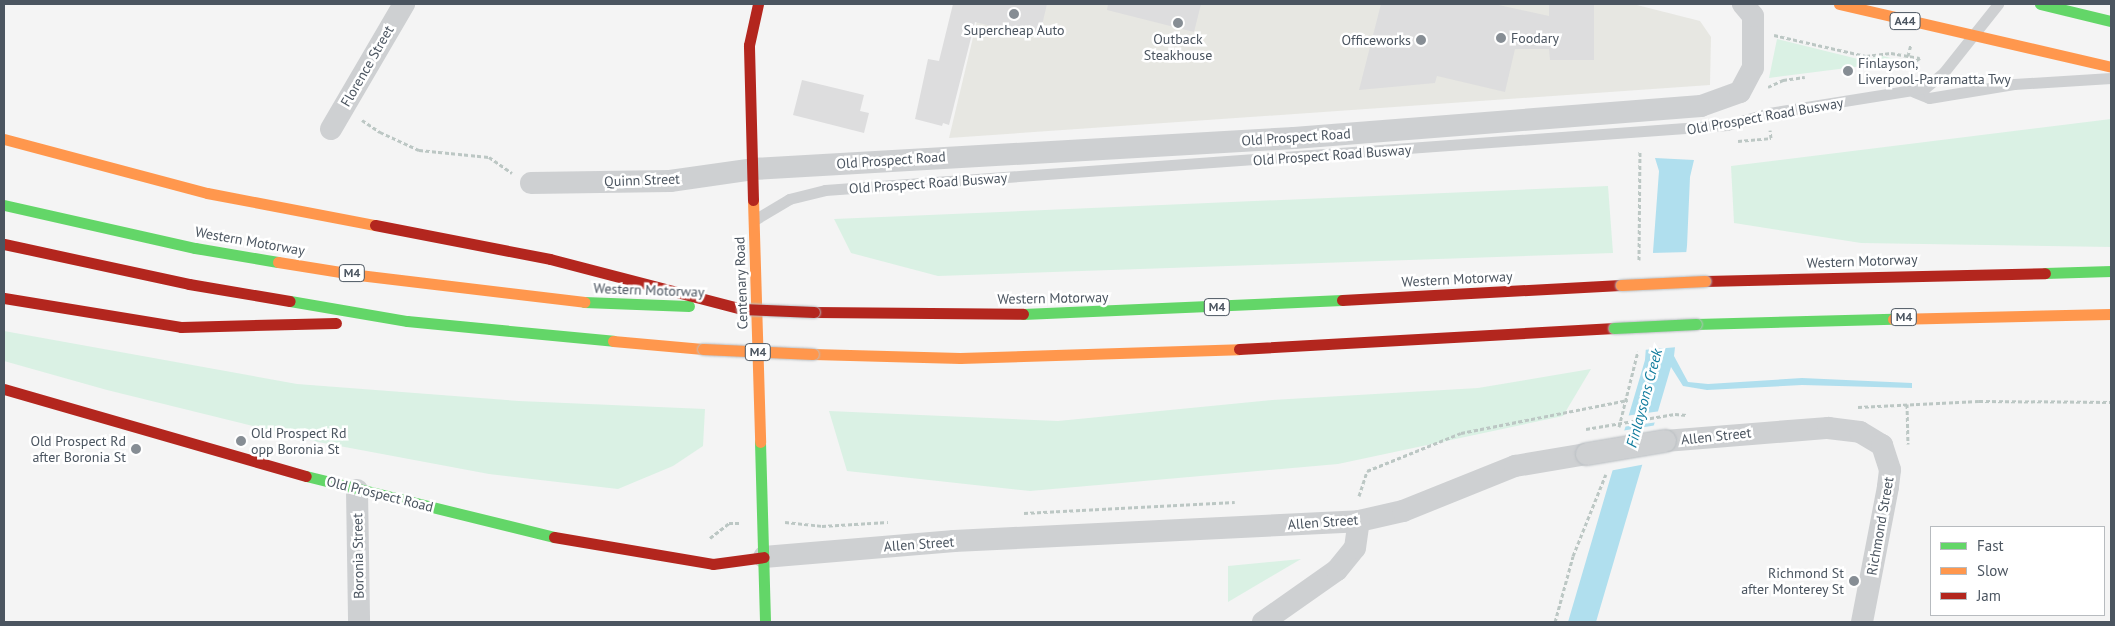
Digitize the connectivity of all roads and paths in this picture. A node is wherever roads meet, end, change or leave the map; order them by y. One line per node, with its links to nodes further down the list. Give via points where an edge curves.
1 (404, 4): 16 (street, Florence Street)
2 (758, 4): 19 (main road, Centenary Road, via 749,45)
3 (1743, 4): 19 (street, Old Prospect Road, via 1753,16 1753,68 1740,92 1701,106 1294,138)
4 (1839, 4): 8 (main road, A44)
5 (1998, 4): 8 (lane, Old Prospect Road Busway)
6 (2040, 4): 7 (main road)
7 (2111, 21)
8 (1972, 35): 11 (main road, A44); 15 (lane, Old Prospect Road Busway, via 1944,72 1925,88)
9 (1770, 44): 10 (path, via 1771,34 1866,56 1891,53 1920,58)
10 (1907, 66)
11 (2111, 67)
12 (1805, 77): 14 (path, via 1783,80 1766,89)
13 (2111, 78): 15 (lane, Old Prospect Road Busway, via 2014,84 1929,98)
14 (1767, 80)
15 (1914, 92): 22 (lane, Old Prospect Road Busway, via 1769,113 1727,125 1666,132 825,190 789,199)
16 (344, 107): 17 (street, Florence Street); 20 (path, via 380,132 419,150 489,157)
17 (331, 129)
18 (4, 139): 26 (main road, via 207,193 550,259)
19 (753, 169): 20 (street, Quinn Street, via 670,181); 22 (main road, Centenary Road)
20 (531, 183)
21 (4, 205): 26 (main road, Western Motorway / M4, via 195,248 359,275 592,303)
22 (754, 220): 50 (main road, Centenary Road)
23 (4, 244): 28 (main road, M4, via 198,285)
24 (2111, 271): 26 (main road, Western Motorway / M4, bridge, via 1705,281 1105,312 975,315 742,309)
25 (4, 298): 28 (main road, via 181,327)
26 (704, 303)
27 (2111, 314): 28 (main road, M4, bridge, via 1696,324 1139,354 960,358 703,349)
28 (407, 321)
29 (4, 389): 38 (main road, Old Prospect Road)
30 (1628, 400): 40 (path, via 1461,433 1367,471)
31 (2111, 402): 32 (path)
32 (1907, 404): 33 (path); 37 (path)
33 (1849, 408)
34 (1695, 415): 35 (path, bridge, via 1675,414)
35 (1579, 431)
36 (1871, 436): 45 (street, Allen Street, bridge, via 1828,428 1665,441 1515,466 1403,511); 55 (street, Richmond Street, via 1882,445 1890,470)
37 (1908, 444)
38 (357, 490): 50 (main road, Old Prospect Road, via 560,538 636,552 713,564); 51 (street, Boronia Street)
39 (1368, 494): 40 (path)
40 (1359, 496): 42 (path)
41 (1599, 496): 54 (path, via 1573,556)
42 (1350, 497)
43 (1239, 502): 44 (path)
44 (1017, 513)
45 (1359, 520): 50 (street, Allen Street, via 954,542); 53 (street, via 1355,548 1337,570)
46 (804, 522): 47 (path, via 822,526)
47 (890, 522)
48 (730, 523): 49 (path, via 712,538)
49 (704, 538)
50 (764, 557): 52 (main road, Centenary Road)
51 (359, 622)
52 (765, 622)
53 (1262, 622)
54 (1555, 622)
55 (1862, 622)

